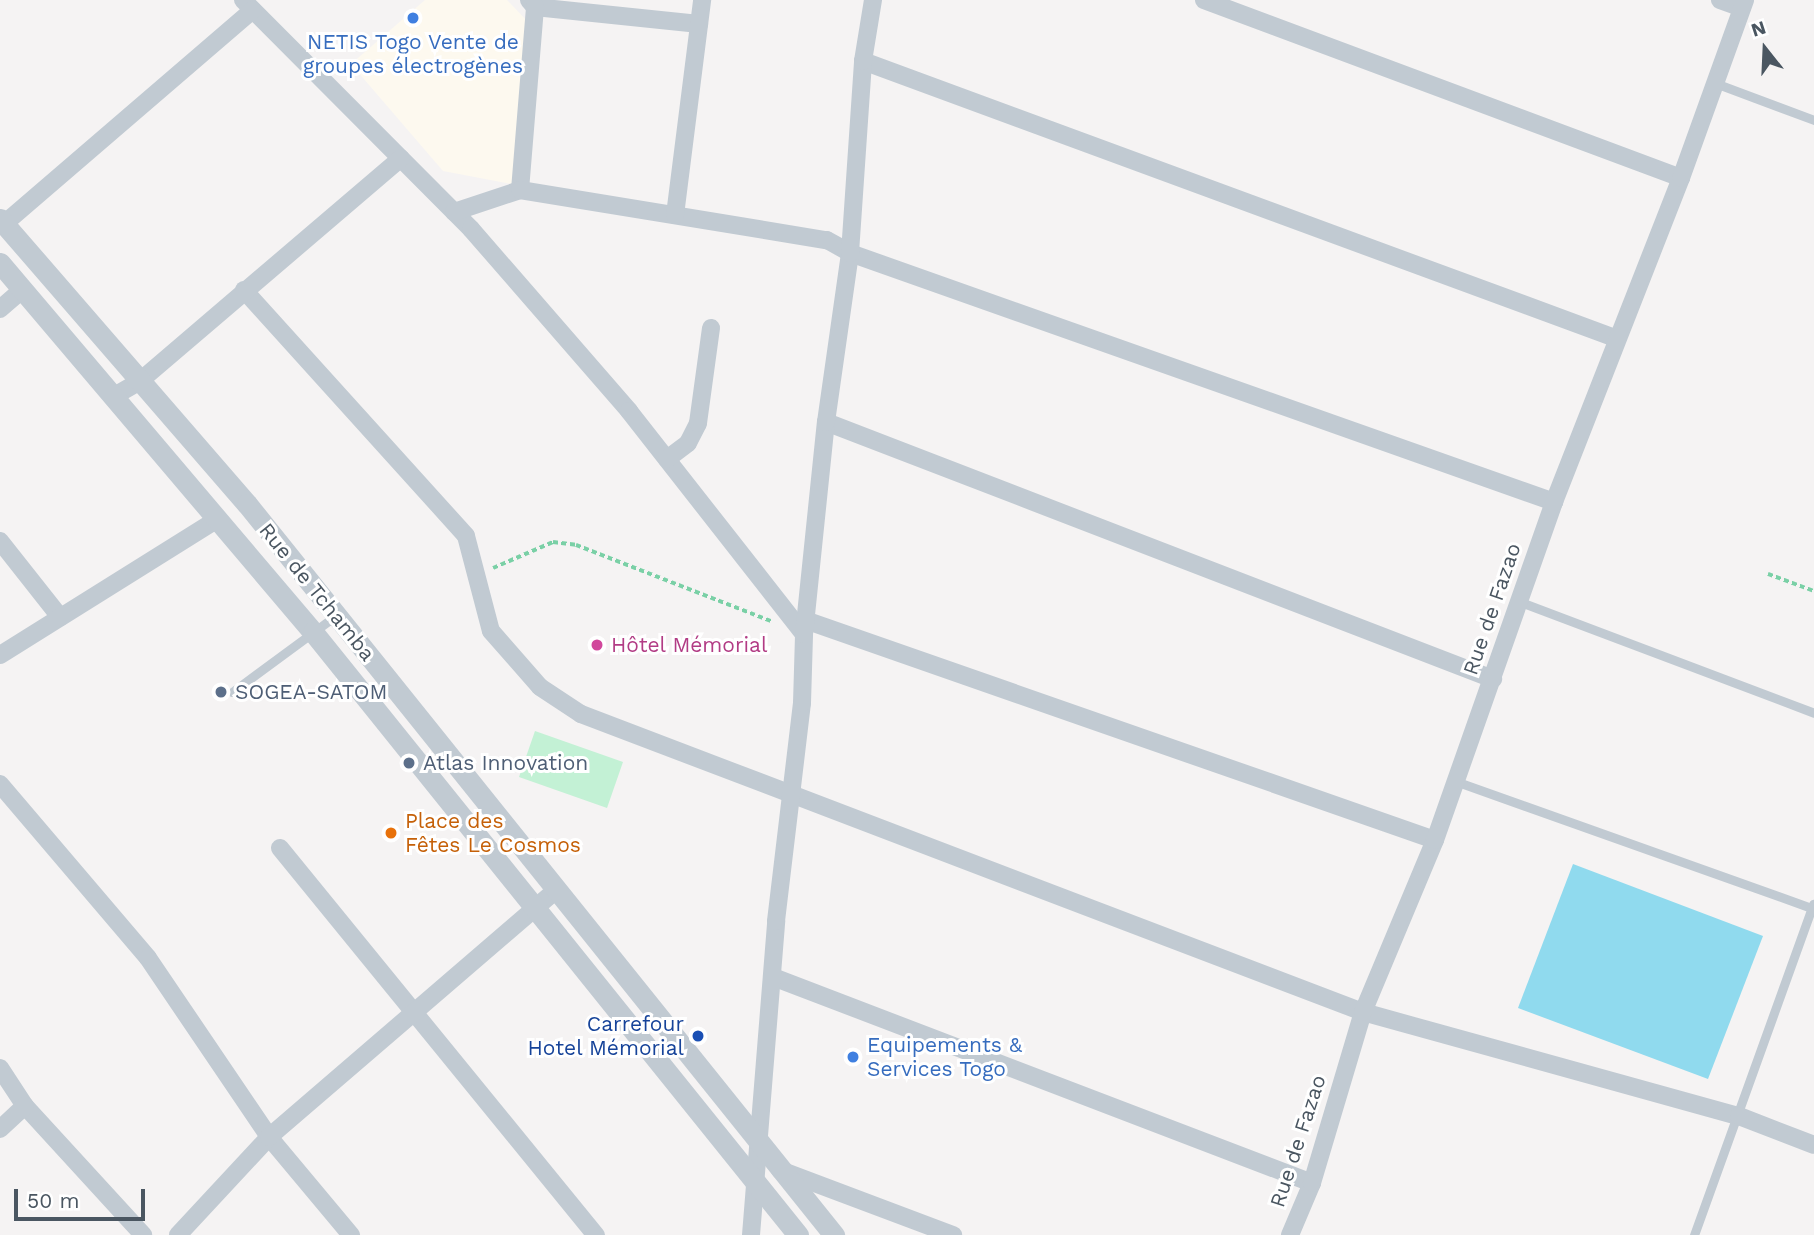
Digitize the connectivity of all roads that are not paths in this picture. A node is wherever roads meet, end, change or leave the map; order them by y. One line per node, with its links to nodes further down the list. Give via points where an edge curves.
1 (702, 0): 8 (street)
2 (873, 0): 9 (street)
3 (1204, 0): 13 (street)
4 (1720, 0): 6 (street)
5 (532, 3): 8 (street); 14 (street)
6 (1743, 4): 10 (street, Rue de Fazao)
7 (248, 5): 12 (street); 17 (street)
8 (699, 24): 16 (street)
9 (863, 61): 18 (street); 24 (street)
10 (1715, 83): 11 (lane); 13 (street, Rue de Fazao)
11 (1814, 120)
12 (401, 158): 15 (street); 20 (street)
13 (1681, 178): 24 (street, Rue de Fazao)
14 (520, 190): 15 (street); 16 (street)
15 (454, 212): 28 (street)
16 (676, 215): 18 (street, via 827,240)
17 (2, 222): 25 (street, Rue de Tchamba)
18 (850, 253): 27 (street); 29 (street)
19 (0, 263): 21 (street, Rue de Tchamba)
20 (243, 290): 25 (street); 43 (street, via 466,536 491,631 540,687 581,714)
21 (21, 291): 22 (street); 26 (street, Rue de Tchamba)
22 (0, 309)
23 (711, 328): 28 (street, via 698,423 688,443)
24 (1615, 338): 29 (street, Rue de Fazao)
25 (140, 381): 26 (street); 33 (street, Rue de Tchamba)
26 (116, 395): 30 (street, Rue de Tchamba)
27 (826, 422): 35 (street); 38 (street)
28 (667, 459): 35 (street)
29 (1553, 502): 32 (street, Rue de Fazao)
30 (216, 520): 34 (street); 36 (street, Rue de Tchamba)
31 (0, 541): 34 (street)
32 (1518, 601): 38 (street, Rue de Fazao); 40 (lane)
33 (337, 615): 36 (lane); 46 (street, Rue de Tchamba)
34 (60, 617): 37 (street)
35 (805, 627): 43 (street, via 802,703); 44 (street)
36 (313, 632): 39 (lane); 48 (street, Rue de Tchamba)
37 (0, 654)
38 (1493, 679): 41 (street, Rue de Fazao)
39 (232, 692)
40 (1814, 713)
41 (1455, 780): 44 (street, Rue de Fazao); 47 (lane)
42 (0, 785): 56 (street, via 148,958)
43 (790, 791): 49 (street); 51 (street)
44 (1435, 840): 51 (street, Rue de Fazao)
45 (280, 848): 50 (street)
46 (555, 891): 48 (street); 57 (street, Rue de Tchamba)
47 (1813, 905): 54 (lane)
48 (535, 907): 50 (street); 60 (street, Rue de Tchamba)
49 (773, 977): 57 (street); 61 (street)
50 (412, 1011): 56 (street); 65 (street)
51 (1363, 1012): 54 (street); 61 (street, Rue de Fazao)
52 (0, 1068): 53 (street)
53 (25, 1106): 55 (street); 62 (street)
54 (1739, 1116): 58 (street); 71 (lane)
55 (0, 1129)
56 (269, 1137): 63 (street); 64 (street)
57 (759, 1143): 59 (street, Rue de Tchamba); 60 (street)
58 (1814, 1145)
59 (780, 1170): 68 (street, Rue de Tchamba); 69 (street)
60 (754, 1179): 66 (street); 67 (street, Rue de Tchamba)
61 (1312, 1183): 70 (street, Rue de Fazao)
62 (144, 1235)
63 (178, 1235)
64 (352, 1235)
65 (596, 1235)
66 (751, 1235)
67 (798, 1235)
68 (834, 1235)
69 (953, 1235)
70 (1290, 1235)
71 (1694, 1235)

